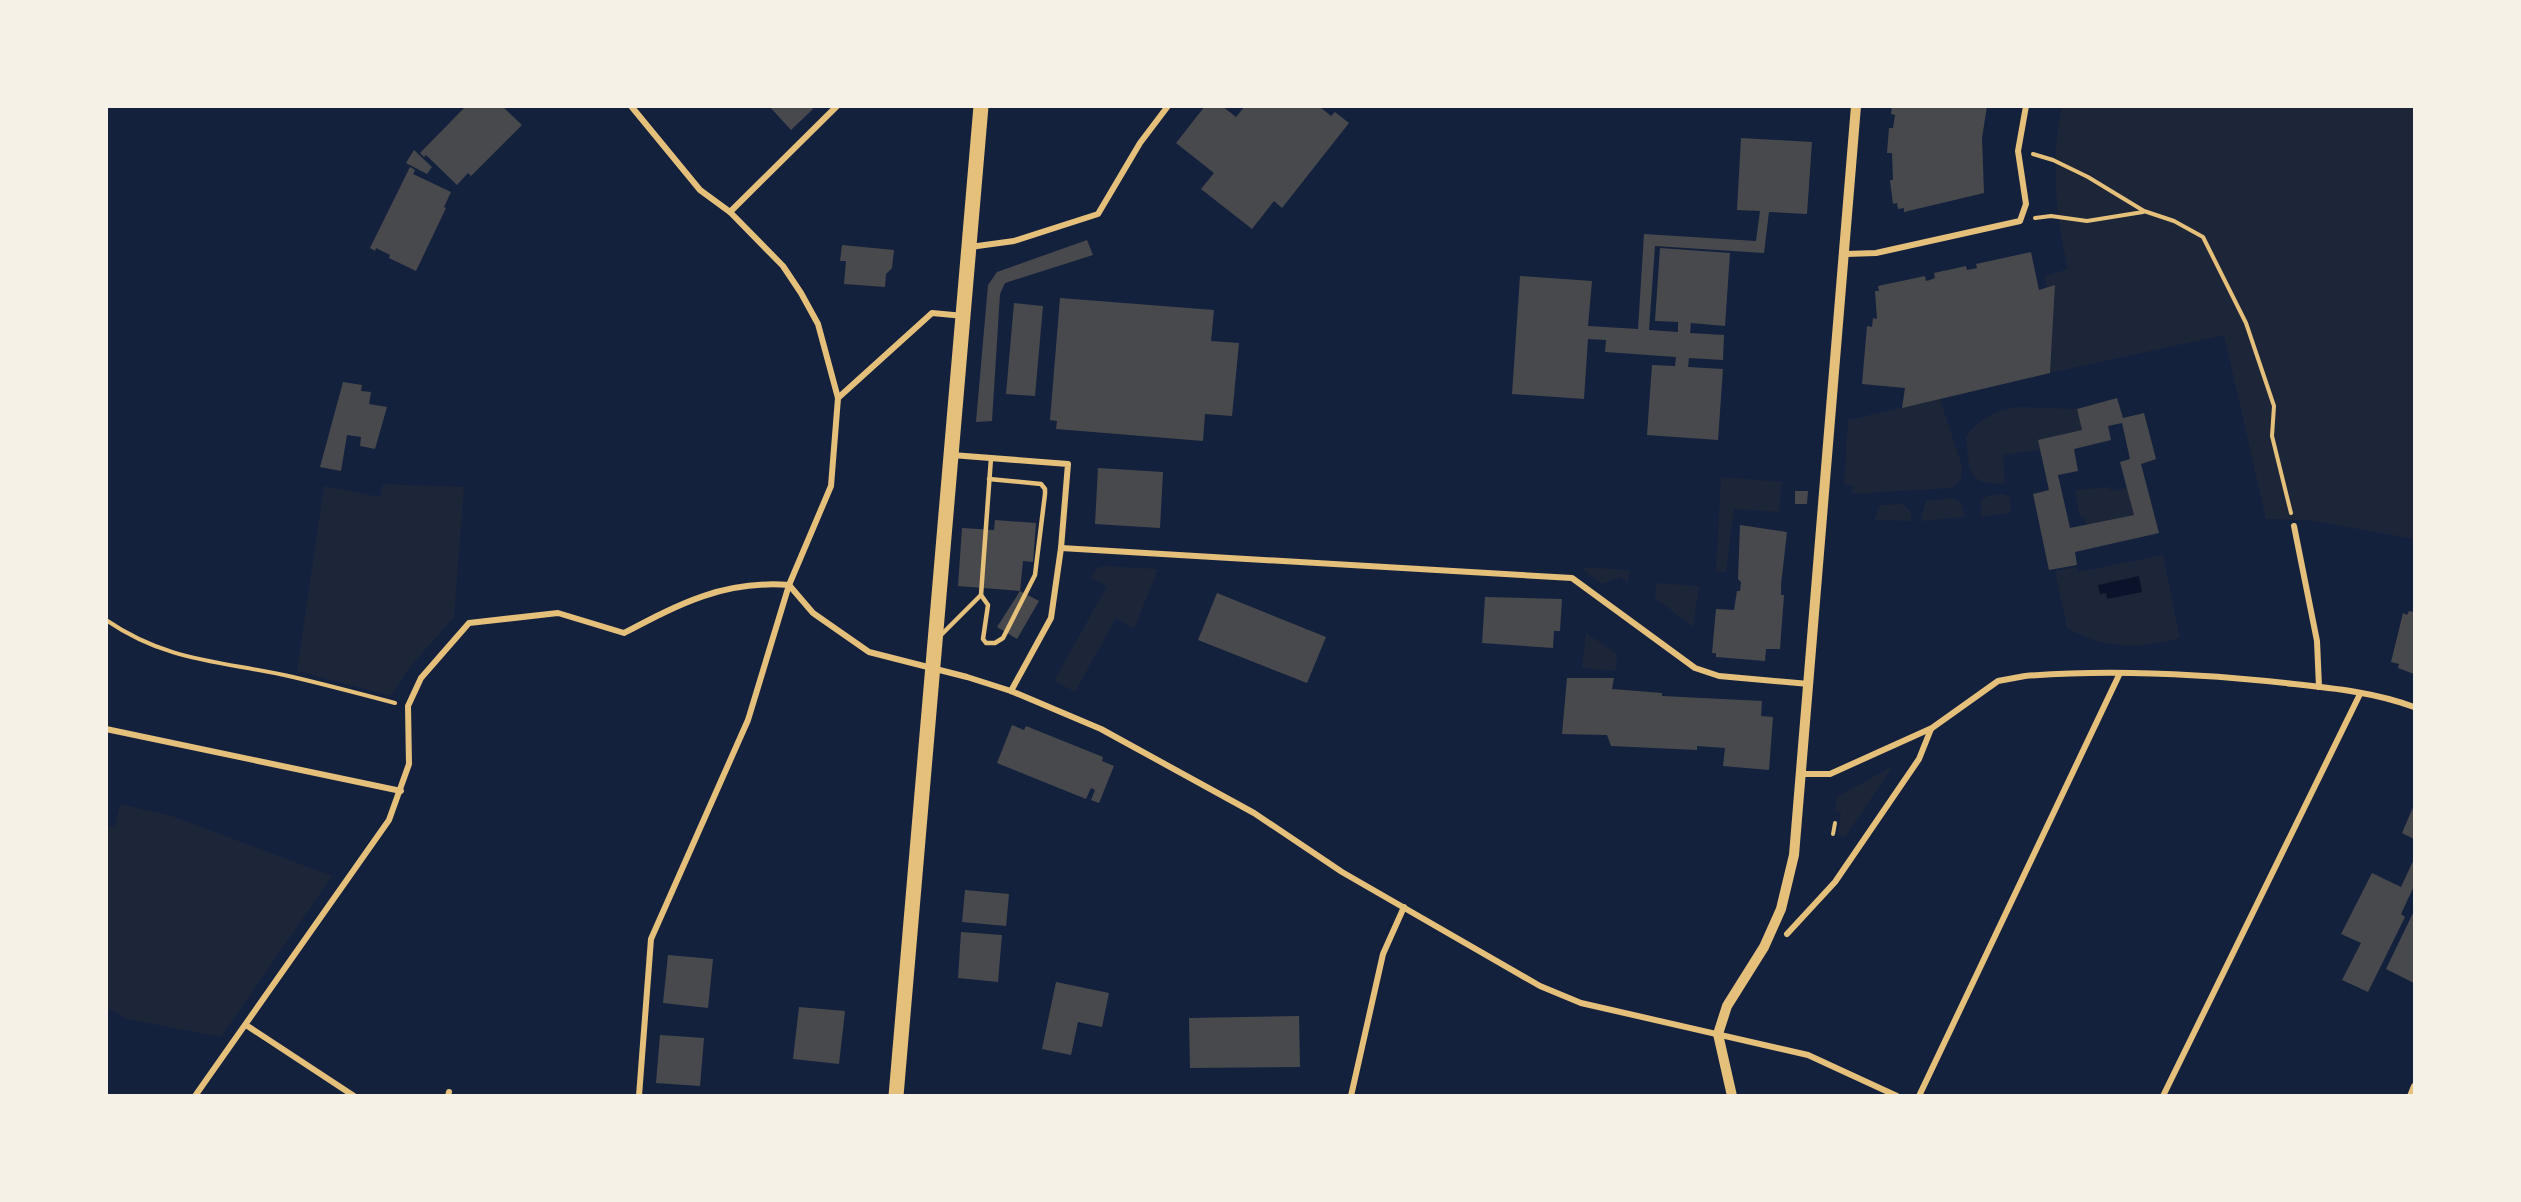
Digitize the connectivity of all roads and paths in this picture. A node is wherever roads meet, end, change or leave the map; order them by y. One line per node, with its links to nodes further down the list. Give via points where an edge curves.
1 (631, 106): 8 (street, via 700,190)
2 (837, 106): 8 (street)
3 (981, 106): 11 (main road)
4 (1168, 106): 11 (street, via 1140,143 1098,214 1014,241)
5 (1857, 106): 12 (street)
6 (2026, 106): 7 (street)
7 (2018, 151): 9 (path, via 2053,160); 10 (street, via 2026,204)
8 (730, 212): 14 (street, via 783,266 801,293 818,324)
9 (2144, 212): 10 (path, via 2087,221 2051,216); 18 (path, via 2174,221 2203,237 2246,323 2274,406 2272,436)
10 (2022, 219): 12 (street, via 1876,253)
11 (970, 247): 13 (main road)
12 (1846, 254): 26 (street)
13 (964, 316): 14 (street, via 932,313); 15 (main road)
14 (838, 398): 20 (street, via 831,486)
15 (951, 455): 16 (street); 23 (main road)
16 (991, 458): 17 (lane); 19 (street, via 1068,464)
17 (989, 479): 21 (lane); 21 (lane, via 1041,484 1045,494 1035,575 1003,638 995,644 983,639 988,605)
18 (2294, 526): 27 (street, via 2317,641)
19 (1061, 549): 26 (street, via 1572,578 1695,668 1719,676); 28 (street, via 1051,618)
20 (789, 585): 24 (street, via 813,613 869,652); 30 (street, via 762,583 704,594 624,633 558,613 469,623 421,678); 45 (street, via 748,720 651,939)
21 (981, 596): 23 (lane)
22 (106, 620): 30 (path, via 131,637 174,655 293,677)
23 (936, 640): 24 (main road)
24 (933, 668): 28 (street); 46 (main road)
25 (2120, 674): 27 (street, via 2219,675); 32 (street, via 2052,674 1998,681); 50 (street)
26 (1810, 684): 34 (street)
27 (2319, 687): 29 (street)
28 (1011, 691): 38 (street, via 1101,729 1254,813)
29 (2360, 694): 31 (street); 51 (street)
30 (408, 706): 35 (street, via 409,764)
31 (2415, 707)
32 (1932, 728): 34 (street, via 1830,774); 39 (street, via 1919,759 1835,882)
33 (106, 729): 35 (street)
34 (1803, 774): 41 (street, via 1794,855 1781,909 1764,947 1727,1006)
35 (401, 791): 40 (street, via 389,820)
36 (1835, 823): 37 (path)
37 (1833, 834)
38 (1404, 908): 41 (street, via 1540,986 1581,1003); 47 (street, via 1383,954)
39 (1787, 934)
40 (246, 1025): 43 (street); 44 (street)
41 (1718, 1034): 48 (street); 49 (street, via 1808,1055)
42 (2415, 1086): 52 (street)
43 (195, 1095)
44 (354, 1095)
45 (639, 1095)
46 (896, 1095)
47 (1351, 1095)
48 (1732, 1095)
49 (1897, 1095)
50 (1919, 1095)
51 (2163, 1095)
52 (2410, 1095)

